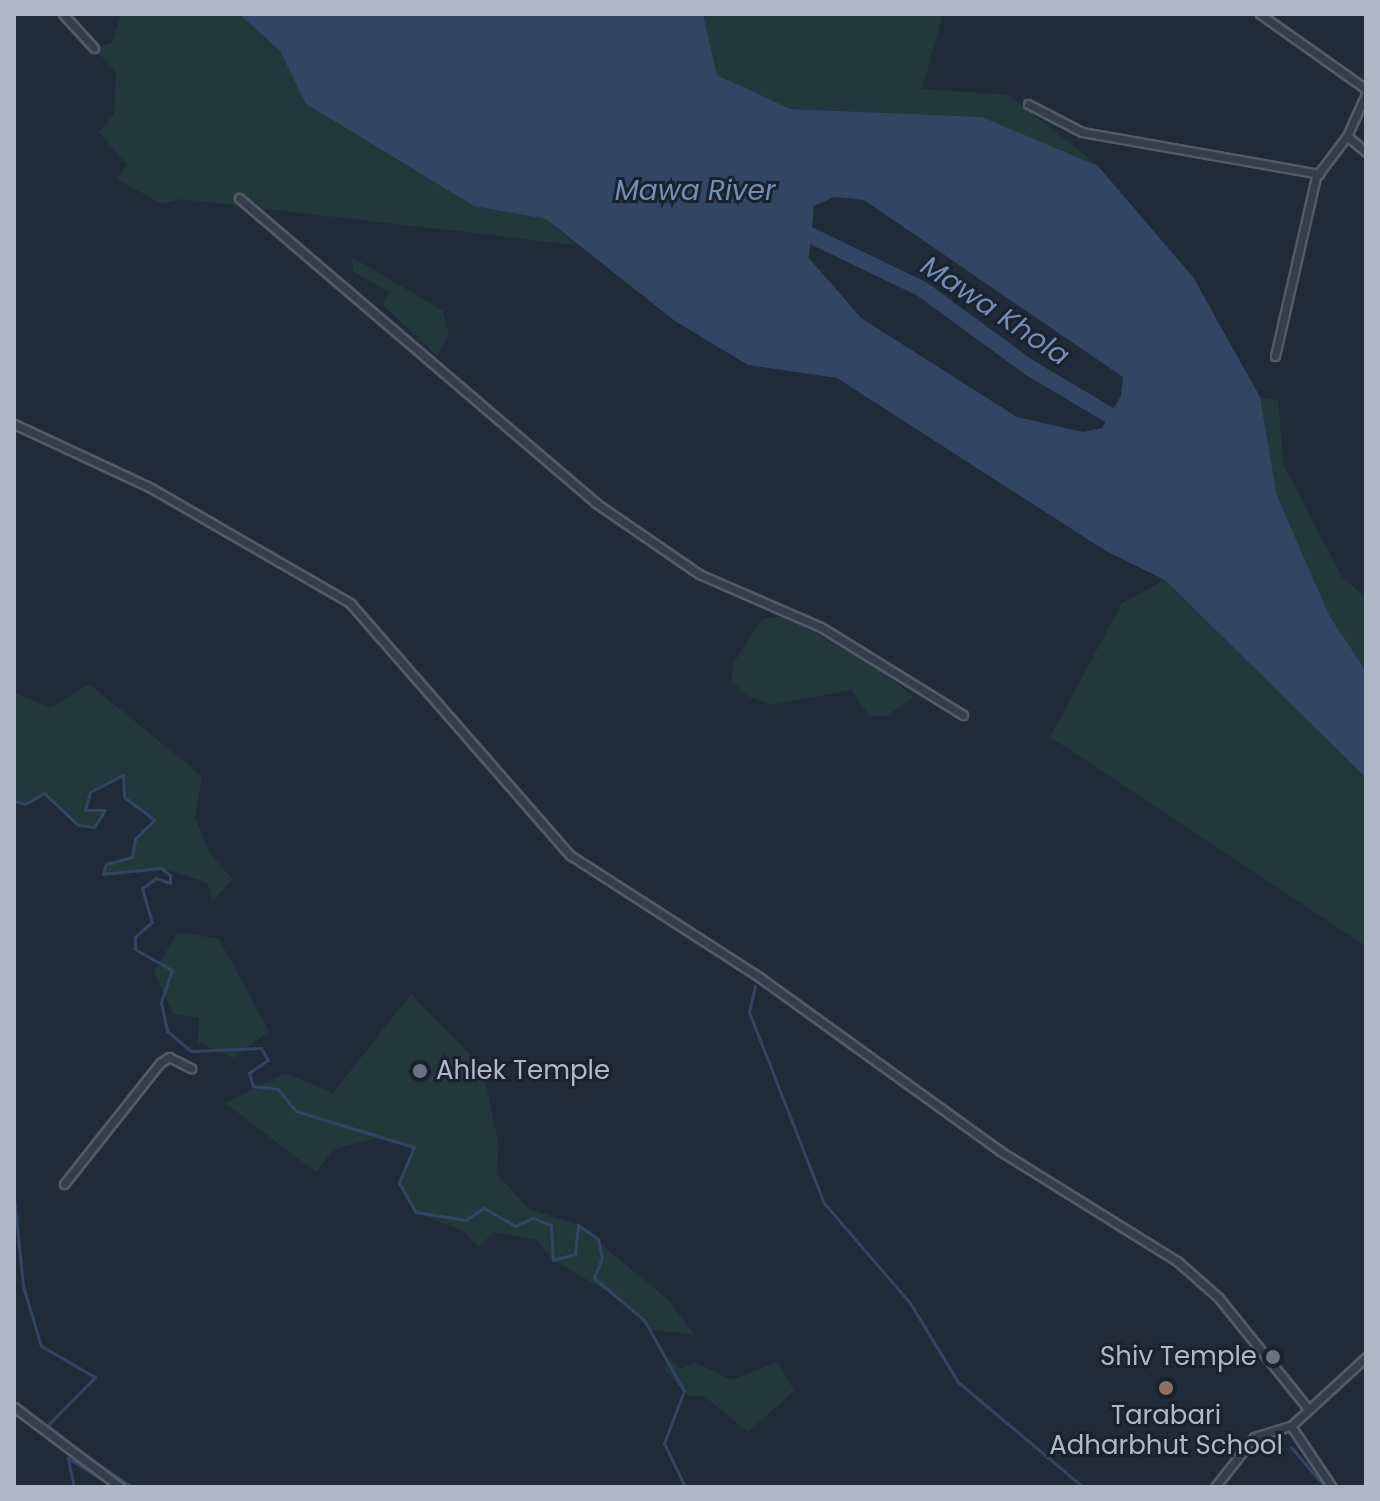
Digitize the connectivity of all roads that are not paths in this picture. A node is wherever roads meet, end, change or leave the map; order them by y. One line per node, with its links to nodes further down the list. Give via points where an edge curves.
1 (63, 14): 3 (street)
2 (1260, 14): 4 (street)
3 (94, 48)
4 (1366, 92): 6 (street)
5 (1028, 104): 8 (street, via 1082,132)
6 (1347, 136): 7 (street); 8 (street)
7 (1366, 152)
8 (1319, 174): 10 (street)
9 (239, 198): 12 (street, via 596,503 699,574 821,627)
10 (1275, 356)
11 (14, 424): 16 (street, via 151,488 350,603 570,855 812,1013 1000,1151 1177,1261 1218,1297)
12 (963, 715)
13 (191, 1068): 14 (street, via 169,1057 160,1063)
14 (64, 1184)
15 (1366, 1357): 16 (street)
16 (1306, 1406): 18 (street)
17 (14, 1407): 19 (street)
18 (1291, 1426): 20 (street, via 1254,1437); 21 (street)
19 (120, 1487)
20 (1215, 1487)
21 (1332, 1487)

